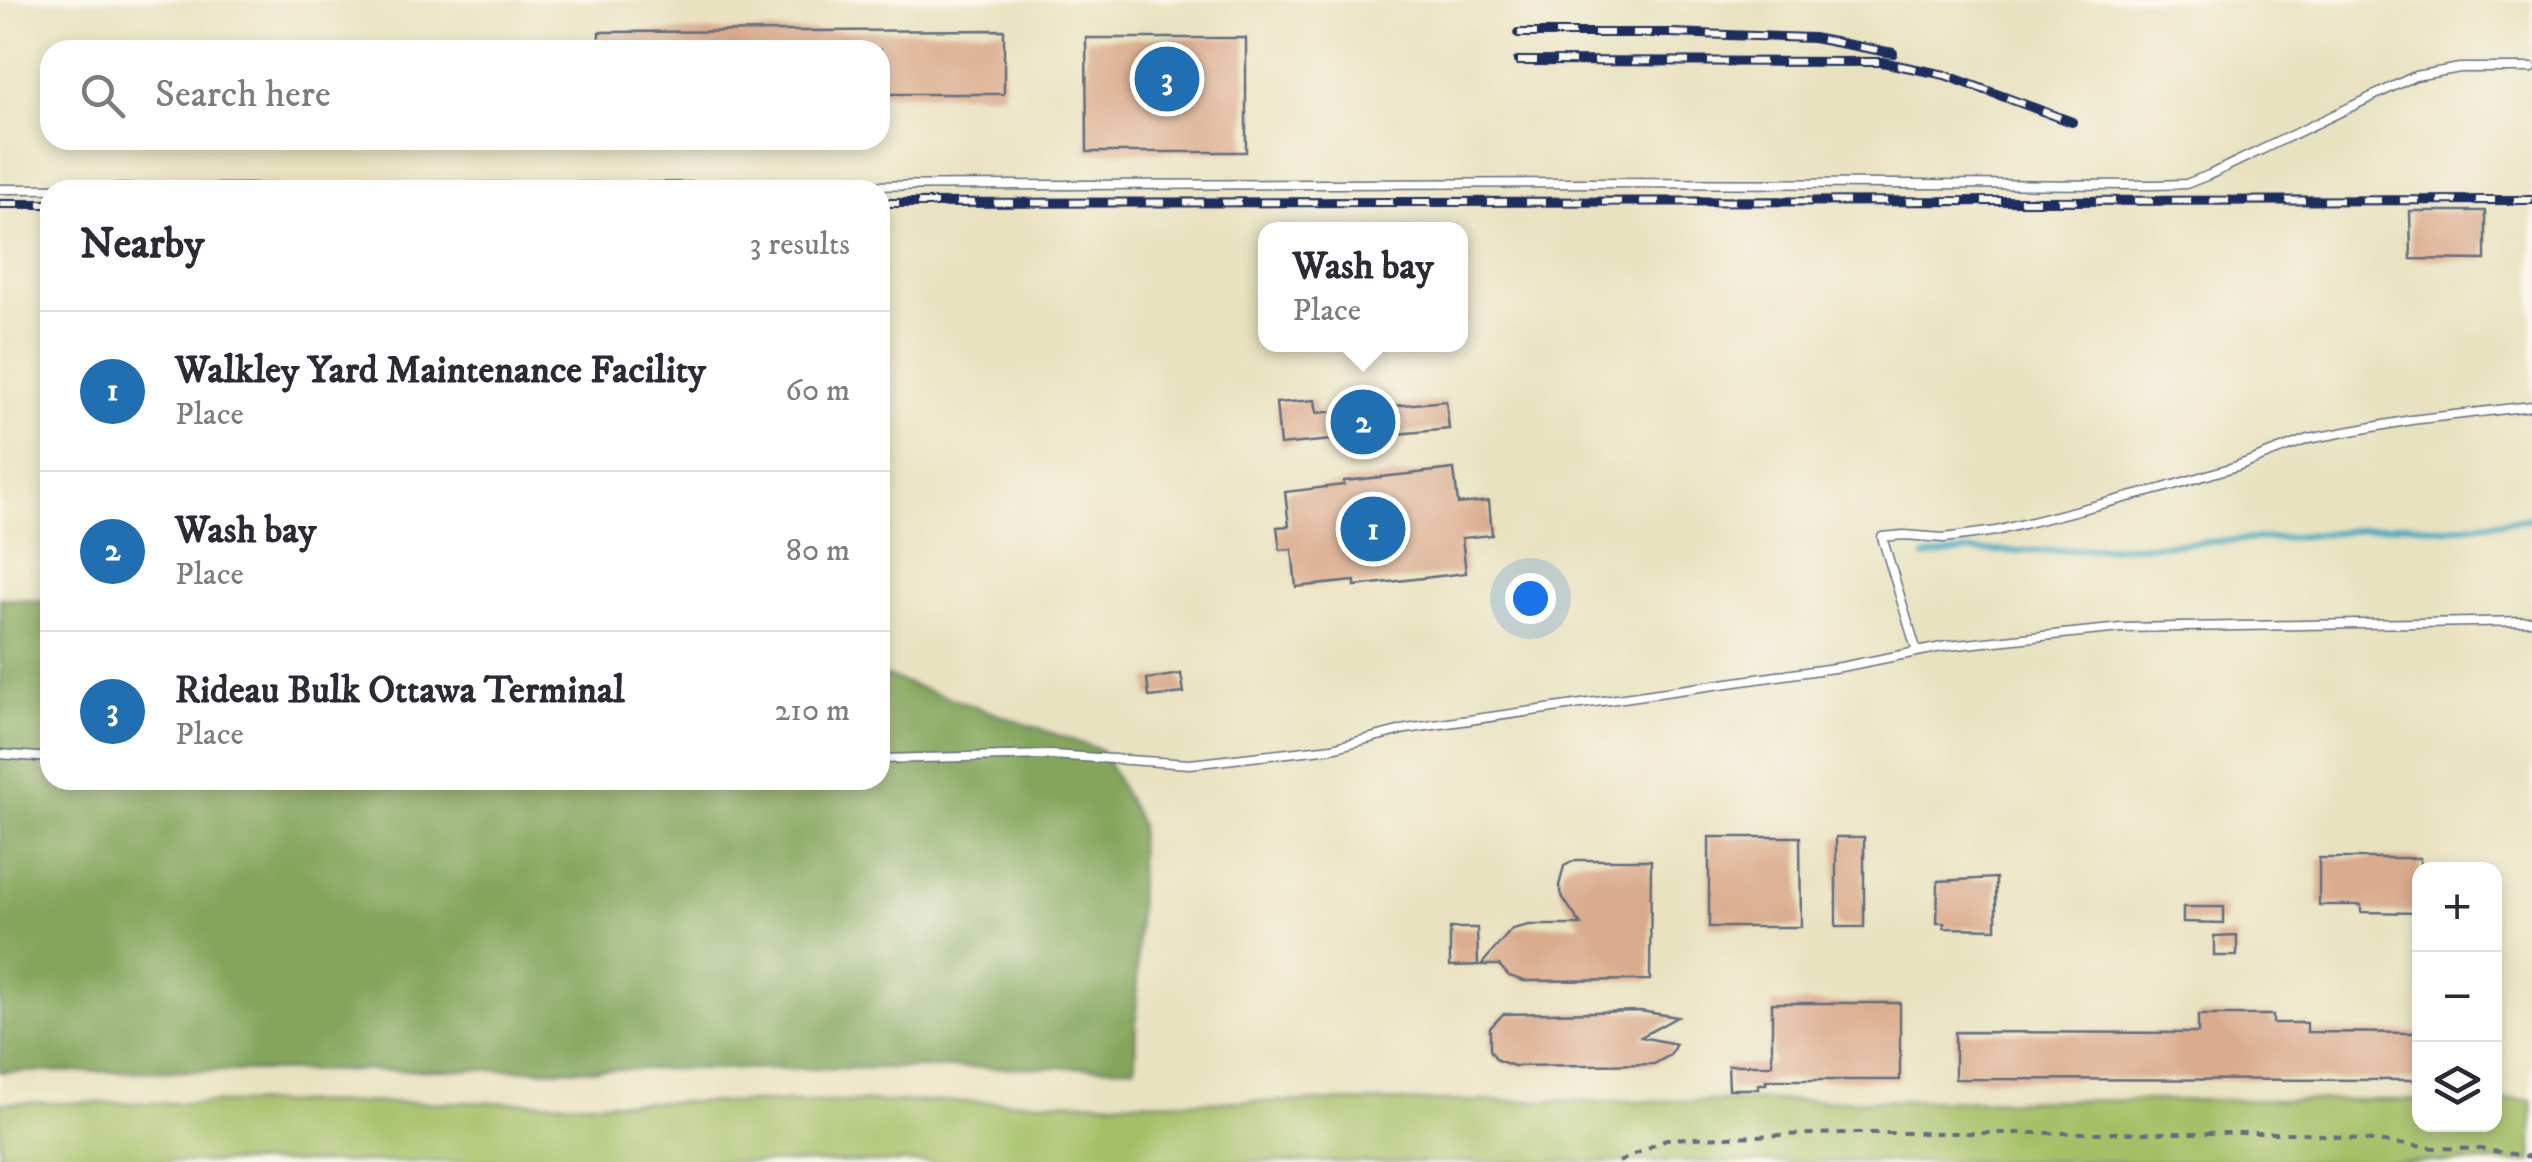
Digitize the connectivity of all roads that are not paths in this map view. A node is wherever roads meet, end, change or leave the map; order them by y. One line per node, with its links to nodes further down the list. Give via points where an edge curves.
1 (2532, 68): 2 (lane, via 2415,76 2186,184)
2 (890, 187)
3 (0, 189): 4 (lane)
4 (40, 189)
5 (2532, 406): 7 (lane, via 2308,438 2175,485 1996,532 1882,537)
6 (2532, 621): 7 (lane, via 2121,628)
7 (1917, 652): 10 (lane, via 1406,728 1332,748 1190,764 1051,754)
8 (0, 754): 9 (lane)
9 (40, 757)
10 (890, 759)

